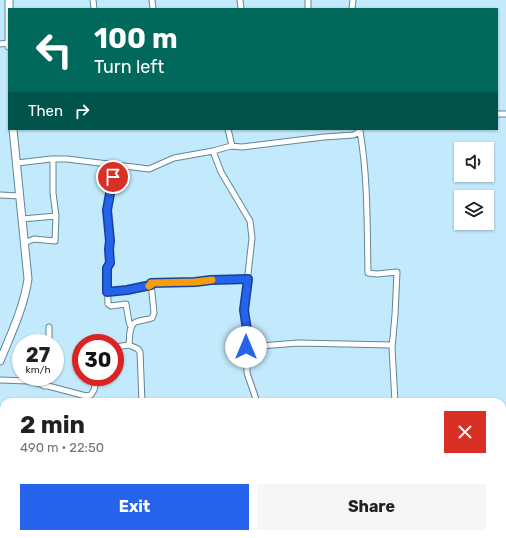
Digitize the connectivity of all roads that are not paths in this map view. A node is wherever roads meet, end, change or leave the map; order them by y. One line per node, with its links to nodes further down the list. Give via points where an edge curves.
1 (13, 130): 7 (main road)
2 (228, 130): 4 (street)
3 (360, 130): 4 (street, via 354,135); 20 (street, via 366,191 368,273 397,272)
4 (232, 146): 5 (street)
5 (213, 151): 8 (street, via 174,158 149,169); 14 (street, via 220,172 250,221 252,238)
6 (53, 159): 7 (street); 8 (street); 11 (street)
7 (17, 163): 10 (main road)
8 (113, 164): 16 (street, via 107,210 110,263 107,268)
9 (0, 195): 10 (street)
10 (20, 196): 12 (main road)
11 (56, 216): 12 (street); 13 (street, via 55,241 34,239)
12 (22, 219): 13 (main road)
13 (24, 243): 24 (main road, via 28,279 26,292)
14 (248, 279): 15 (street); 23 (street, via 244,310)
15 (151, 285): 16 (street); 18 (street, via 154,313 152,318 135,322)
16 (107, 292): 18 (street, via 108,304 111,306 126,304)
17 (49, 327): 19 (street)
18 (131, 327): 22 (street)
19 (49, 334)
20 (392, 345): 23 (street, via 298,343); 32 (street)
21 (124, 346): 22 (street)
22 (129, 346): 30 (street, via 140,352)
23 (246, 347): 31 (street, via 246,373)
24 (3, 348): 25 (main road)
25 (0, 361)
26 (0, 380): 27 (street)
27 (12, 380)
28 (44, 386): 29 (street, via 86,396 92,395)
29 (95, 386)
30 (142, 398)
31 (255, 398)
32 (396, 398)

